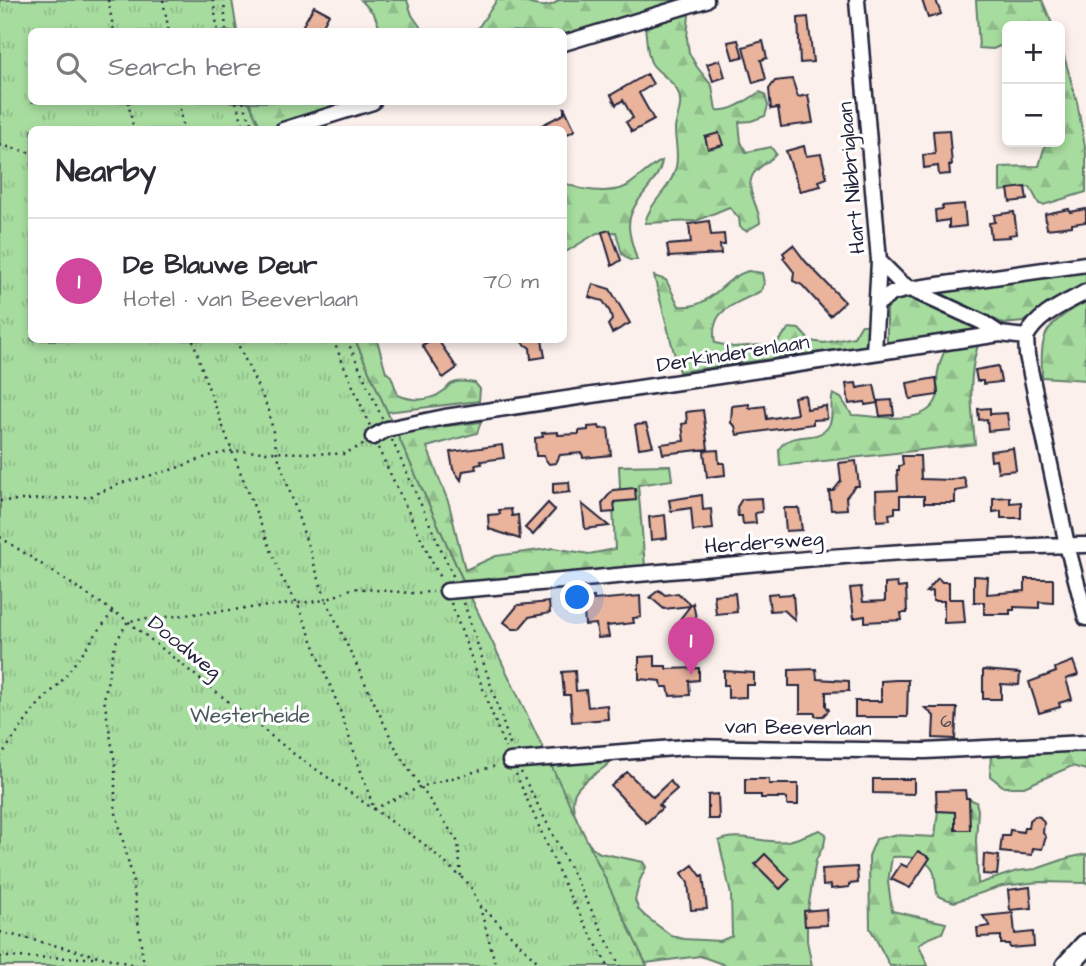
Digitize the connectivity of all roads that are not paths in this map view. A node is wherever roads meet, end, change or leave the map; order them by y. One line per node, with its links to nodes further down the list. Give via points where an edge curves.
1 (706, 0): 3 (street)
2 (857, 0): 6 (street, Hart Nibbriglaan)
3 (567, 42)
4 (363, 105): 5 (street)
5 (296, 126)
6 (880, 261): 8 (street); 10 (street, Hart Nibbriglaan)
7 (1086, 264): 8 (street)
8 (911, 289): 10 (street, via 893,293); 11 (street)
9 (1086, 292): 12 (street, via 1032,325)
10 (877, 304): 13 (street, Hart Nibbriglaan)
11 (1000, 334): 12 (street, Derkinderenlaan); 13 (street, Derkinderenlaan)
12 (1026, 337): 15 (street)
13 (874, 352): 14 (street, Derkinderenlaan, via 445,417 387,429)
14 (373, 437)
15 (1067, 545): 16 (street, Herdersweg); 17 (street, Herdersweg, via 938,549); 18 (street)
16 (1086, 545)
17 (453, 591)
18 (1086, 618)
19 (1086, 743): 20 (street, van Beeverlaan, via 925,751 686,747)
20 (513, 761)
21 (1086, 945): 22 (main road)
22 (1068, 966)

